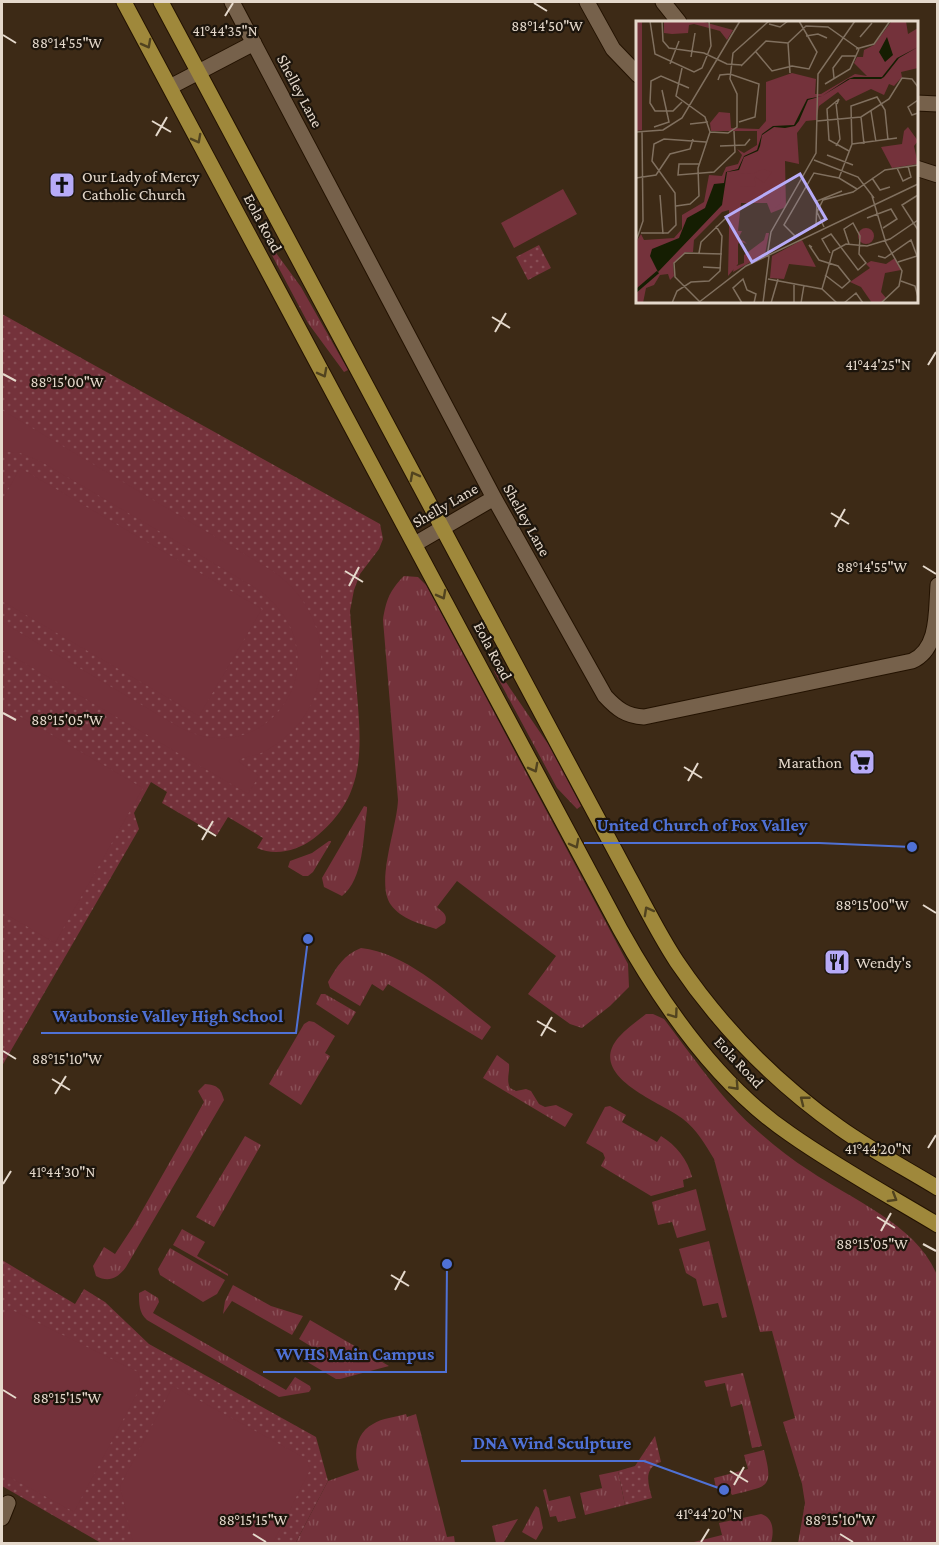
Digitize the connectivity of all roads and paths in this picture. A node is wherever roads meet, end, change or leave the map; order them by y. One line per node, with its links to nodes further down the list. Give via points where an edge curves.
1 (124, 2): 10 (main road, Eola Road, one-way to 10)
2 (161, 2): 8 (main road, Eola Road)
3 (232, 2): 7 (street, Shelley Lane)
4 (587, 2): 9 (street, via 613,49)
5 (663, 2): 6 (street)
6 (678, 21)
7 (254, 43): 8 (street); 15 (street, Shelley Lane)
8 (198, 72): 10 (street); 16 (main road, Eola Road, one-way to 8)
9 (636, 73)
10 (170, 87): 17 (main road, Eola Road, one-way to 17)
11 (918, 103): 12 (street)
12 (938, 104)
13 (918, 169): 14 (street)
14 (938, 175)
15 (494, 498): 16 (street, Shelly Lane); 18 (street, Shelley Lane, via 605,696 623,713 633,716 666,713 912,661 930,647)
16 (442, 527): 17 (street, Shelly Lane); 19 (main road, Eola Road, one-way to 16, via 840,1128 778,1080 750,1054 704,998 660,933)
17 (415, 544): 20 (main road, Eola Road, one-way to 20, via 630,946 680,1022 720,1070 769,1118)
18 (938, 585)
19 (938, 1188)
20 (938, 1225)
21 (8, 1503): 22 (street)
22 (2, 1518)

